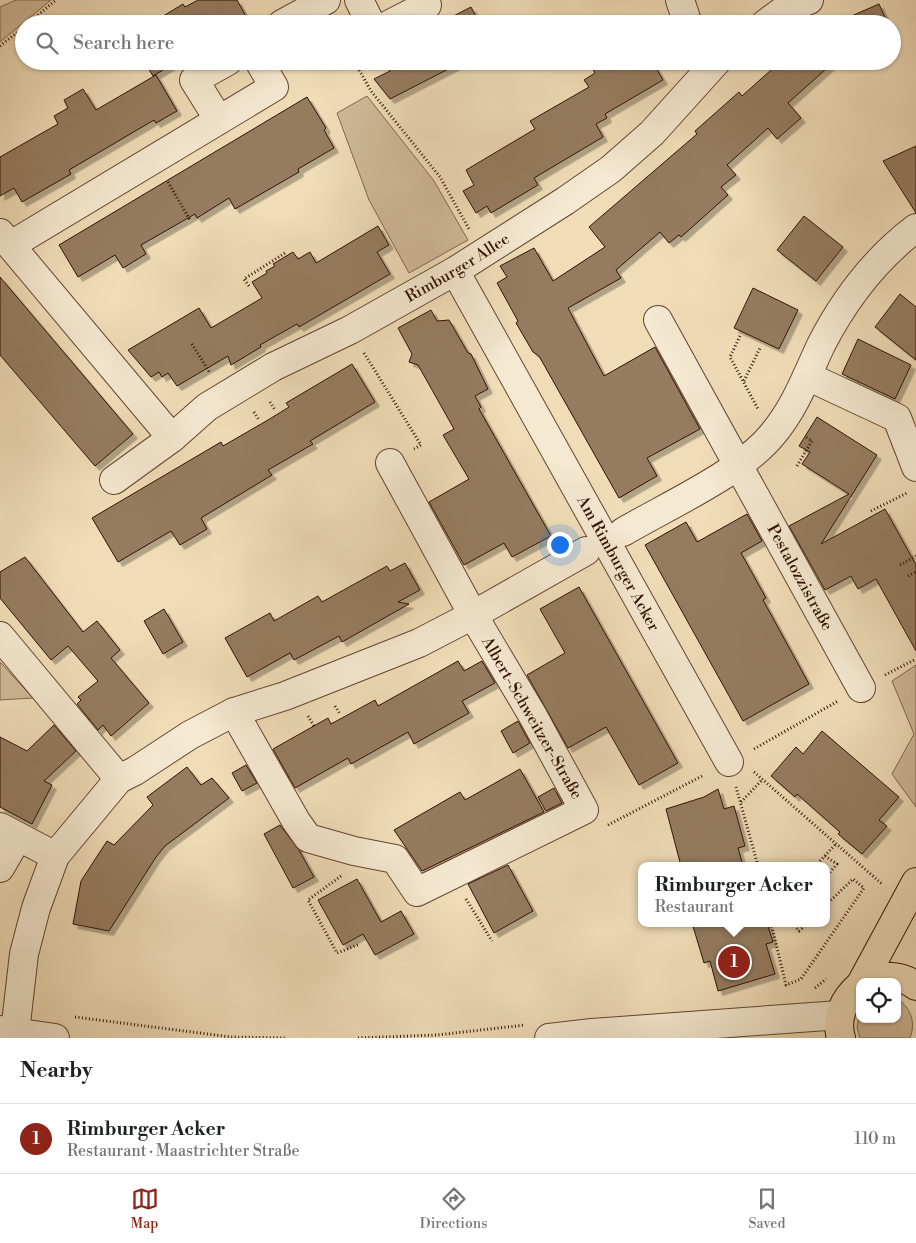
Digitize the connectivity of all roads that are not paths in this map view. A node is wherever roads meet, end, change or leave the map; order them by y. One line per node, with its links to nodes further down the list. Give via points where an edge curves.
1 (359, 0): 7 (street)
2 (425, 0): 8 (street, via 428,5)
3 (680, 0): 9 (street)
4 (810, 0): 10 (street)
5 (324, 1): 6 (street)
6 (298, 15)
7 (366, 15)
8 (408, 15)
9 (685, 15)
10 (777, 15)
11 (212, 70): 14 (street, via 194,80)
12 (264, 70): 14 (street, via 274,88)
13 (706, 70): 17 (street, Rimburger Allee, via 652,133 611,169)
14 (219, 120): 16 (street, via 154,159)
15 (916, 228): 19 (street, via 896,243 847,297)
16 (6, 238): 20 (street)
17 (455, 271): 20 (street, Rimburger Allee, via 350,330 273,367 207,407); 31 (street, Am Rimburger Acker)
18 (658, 320): 22 (street, Pestalozzistraße)
19 (807, 376): 22 (street, via 791,411 777,430); 23 (street, via 897,418)
20 (172, 438): 24 (street, Rimburger Allee)
21 (390, 463): 27 (street, Albert-Schweitzer-Straße)
22 (740, 465): 25 (street); 29 (street, Pestalozzistraße)
23 (912, 479)
24 (114, 480)
25 (623, 532)
26 (586, 551): 27 (street)
27 (473, 615): 30 (street, via 405,648 285,696); 30 (street, Albert-Schweitzer-Straße, via 584,810 417,892 395,859 308,838)
28 (0, 636): 32 (street)
29 (861, 688)
30 (234, 712): 32 (street)
31 (735, 759)
32 (119, 779): 34 (street)
33 (9, 832): 34 (street); 35 (street)
34 (55, 856): 45 (street, via 36,908)
35 (0, 868)
36 (916, 882): 37 (main road)
37 (866, 978)
38 (878, 978): 39 (main road)
39 (897, 978)
40 (901, 980): 41 (main road)
41 (916, 986)
42 (856, 990): 43 (main road, via 844,1003)
43 (841, 1026): 46 (street, via 592,1033)
44 (61, 1027): 45 (street)
45 (7, 1031)
46 (549, 1038)

